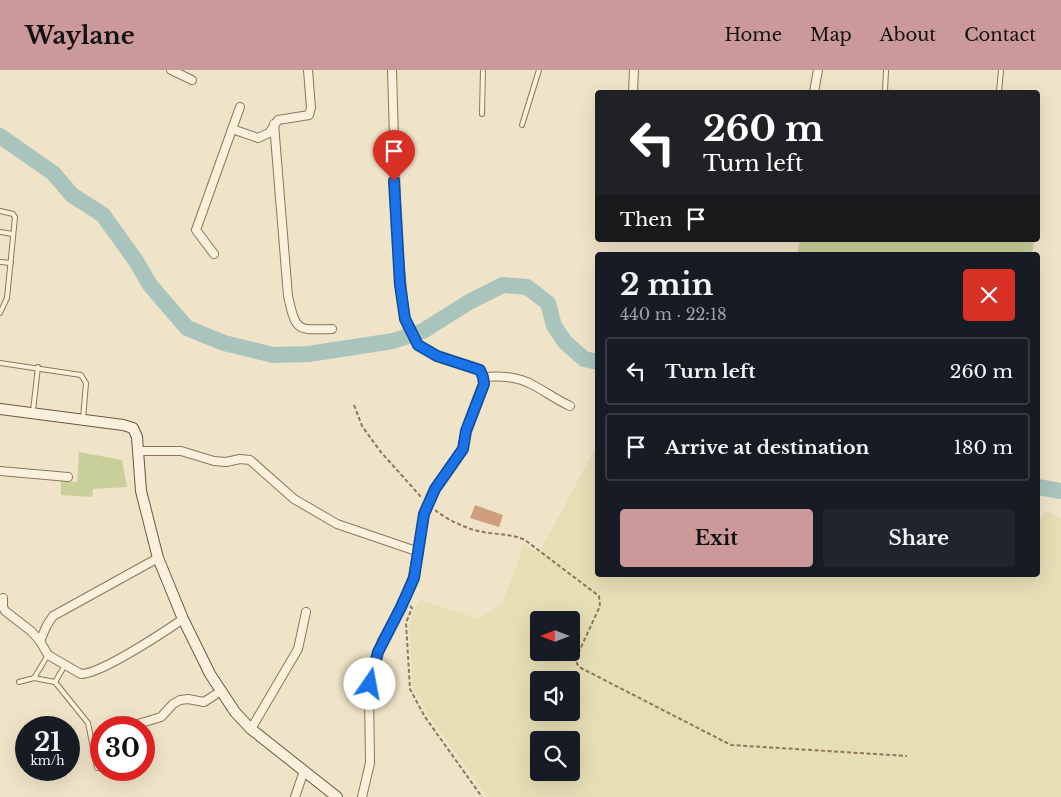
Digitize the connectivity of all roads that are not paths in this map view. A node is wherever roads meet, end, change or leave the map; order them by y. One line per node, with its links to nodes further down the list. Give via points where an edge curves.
1 (171, 70): 10 (street)
2 (308, 70): 17 (street, via 310,113 281,119)
3 (392, 70): 30 (street, via 397,240 405,319 418,345 437,356 476,368)
4 (483, 70): 16 (lane)
5 (539, 70): 18 (lane)
6 (634, 70): 11 (street)
7 (818, 70): 12 (street)
8 (886, 70): 13 (lane)
9 (1001, 70): 14 (lane)
10 (192, 80)
11 (633, 90)
12 (814, 90)
13 (885, 90)
14 (999, 90)
15 (240, 108): 19 (street)
16 (482, 114)
17 (274, 124): 19 (street, via 269,133 258,138); 27 (street, via 292,313 301,328)
18 (522, 125)
19 (232, 129): 23 (street, via 196,230)
20 (0, 211): 22 (lane, via 14,214)
21 (0, 232): 22 (lane)
22 (14, 234): 25 (lane)
23 (214, 254)
24 (0, 262): 25 (lane)
25 (11, 263): 26 (lane, via 7,298)
26 (0, 313)
27 (332, 329)
28 (0, 363): 29 (lane)
29 (38, 367): 33 (lane); 34 (lane, via 84,377)
30 (483, 377): 31 (street, via 516,378); 38 (street, via 483,389 466,431 463,449 428,504)
31 (570, 406)
32 (0, 409): 33 (street)
33 (33, 414): 34 (street)
34 (83, 420): 35 (street, via 133,428)
35 (138, 451): 38 (street, via 181,451 226,462 250,460 294,499 336,524); 39 (street, via 142,491)
36 (0, 471): 37 (street)
37 (68, 477)
38 (419, 552): 56 (street, via 414,578 374,663 369,692 370,763)
39 (158, 558): 42 (street); 43 (street, via 53,616)
40 (3, 598): 43 (street, via 5,612)
41 (306, 612): 51 (street, via 298,649)
42 (183, 619): 45 (street, via 139,648 88,673 81,674); 49 (street)
43 (40, 641): 44 (street)
44 (48, 655): 45 (street); 46 (lane)
45 (65, 665): 48 (lane)
46 (34, 678): 47 (lane); 48 (lane)
47 (19, 682)
48 (55, 682): 52 (lane, via 88,723)
49 (221, 692): 50 (street, via 204,702 180,700); 51 (street)
50 (155, 719)
51 (251, 728): 53 (street)
52 (90, 733)
53 (304, 771): 54 (street); 55 (street)
54 (295, 797)
55 (337, 797)
56 (362, 797)

